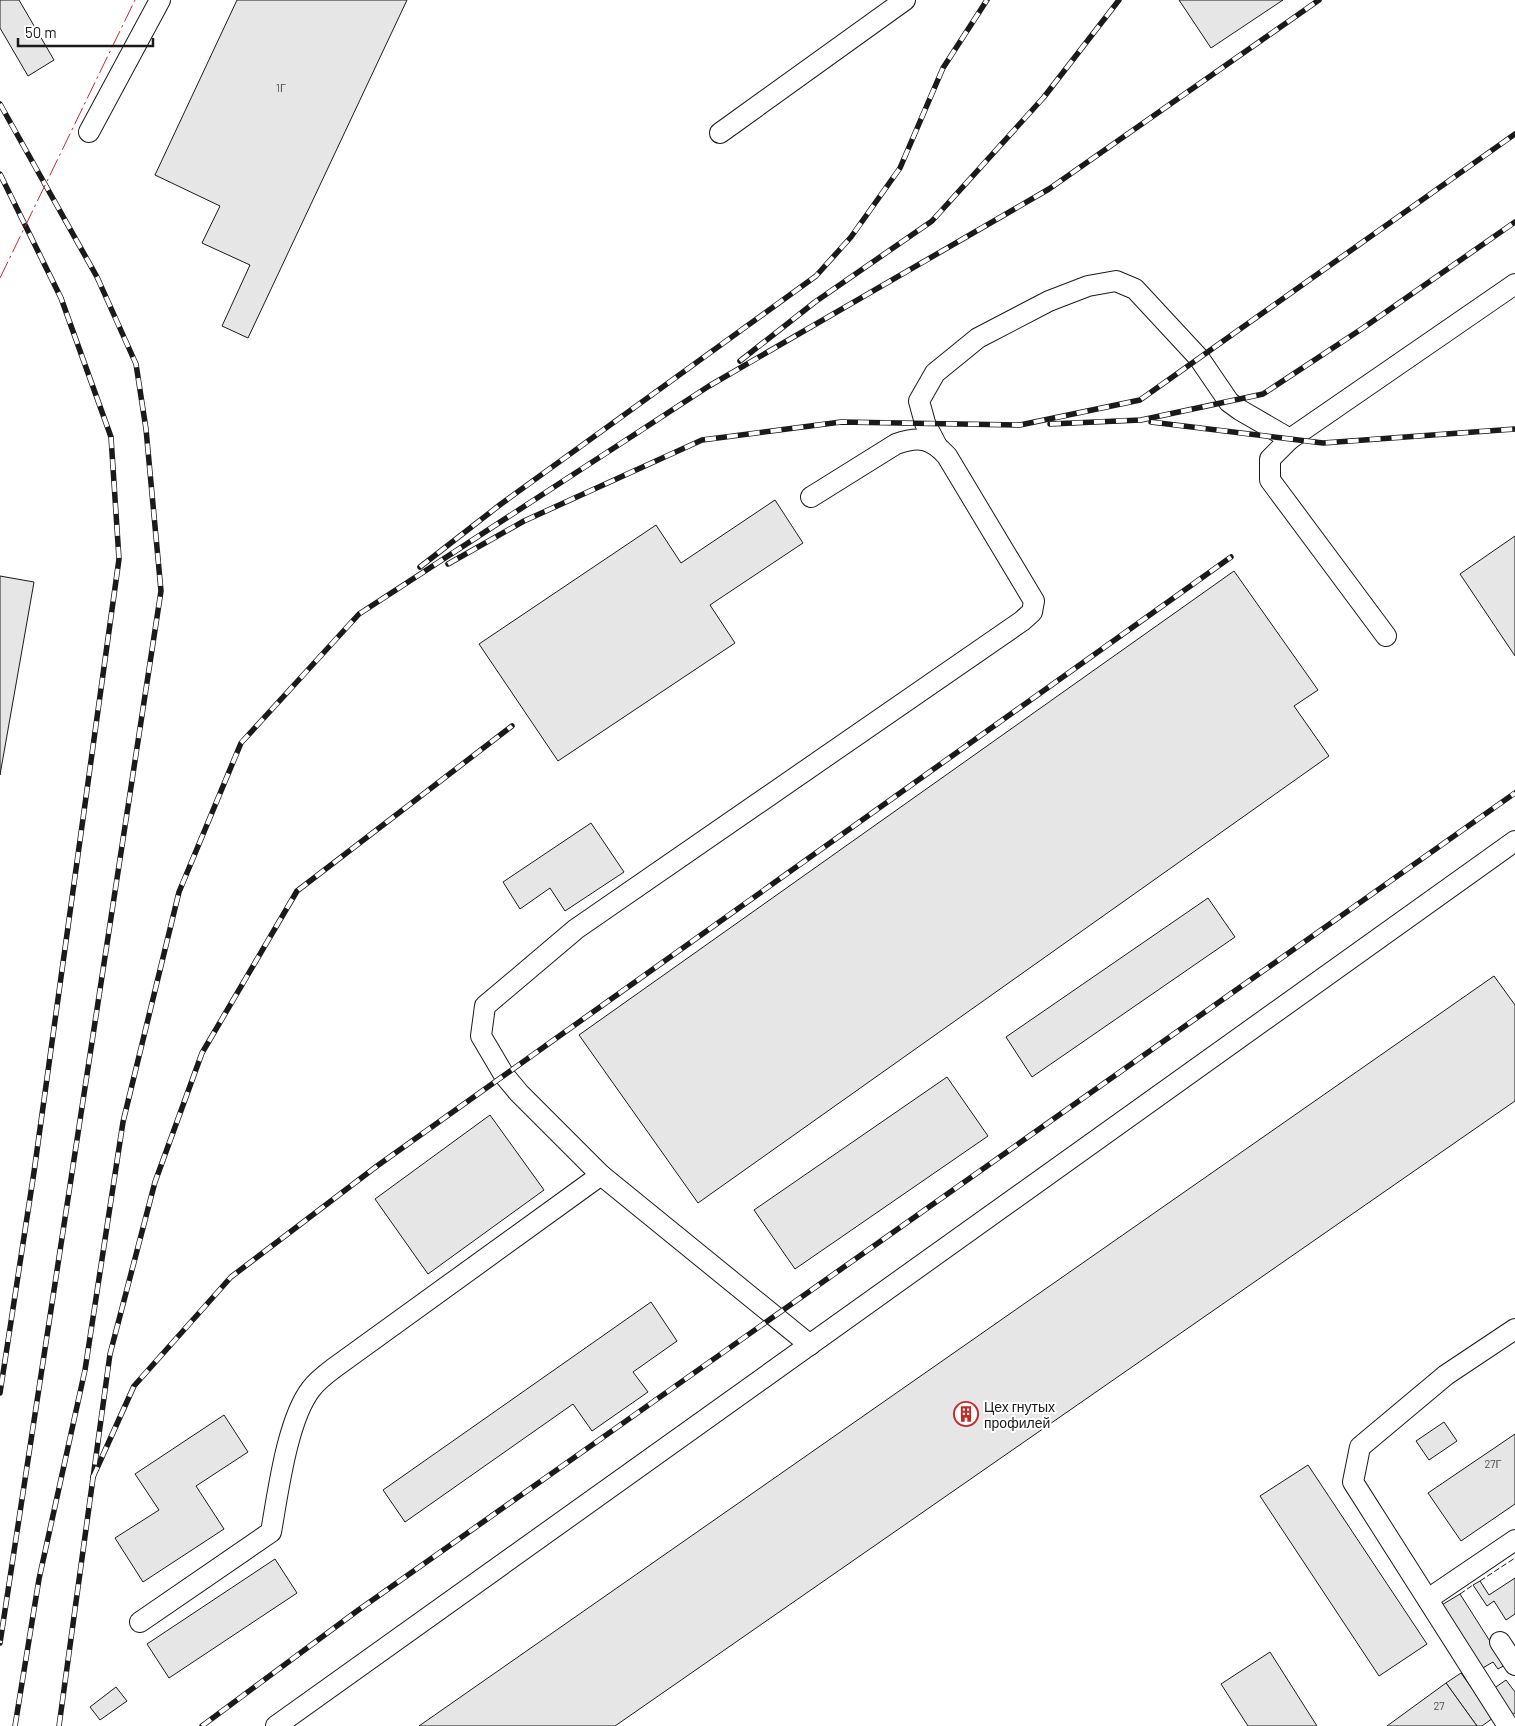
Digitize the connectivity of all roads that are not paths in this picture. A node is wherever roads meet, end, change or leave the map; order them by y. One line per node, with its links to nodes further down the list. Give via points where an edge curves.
1 (160, 0): 3 (street)
2 (905, 0): 4 (street)
3 (89, 132)
4 (720, 133)
5 (1515, 284): 6 (street)
6 (1290, 438): 7 (street, via 1229,402 1199,358 1135,289 1116,281 1088,286 1049,301 978,338 935,373 918,401 925,424); 9 (street, via 1270,459 1270,480)
7 (938, 446): 8 (street, via 910,439 896,444); 11 (street, via 948,456 1034,601 1032,612 576,929 485,1006 482,1036 504,1075)
8 (811, 497)
9 (1386, 636)
10 (1515, 841): 13 (street)
11 (601, 1175): 13 (street); 16 (street, via 334,1368 311,1389 297,1414 271,1532)
12 (1515, 1329): 15 (street, via 1446,1374 1360,1447 1353,1482)
13 (810, 1345): 19 (street)
14 (1515, 1540): 15 (street)
15 (1428, 1599): 20 (street)
16 (140, 1622)
17 (1500, 1642): 18 (street)
18 (1515, 1665)
19 (276, 1726)
20 (1508, 1726)

